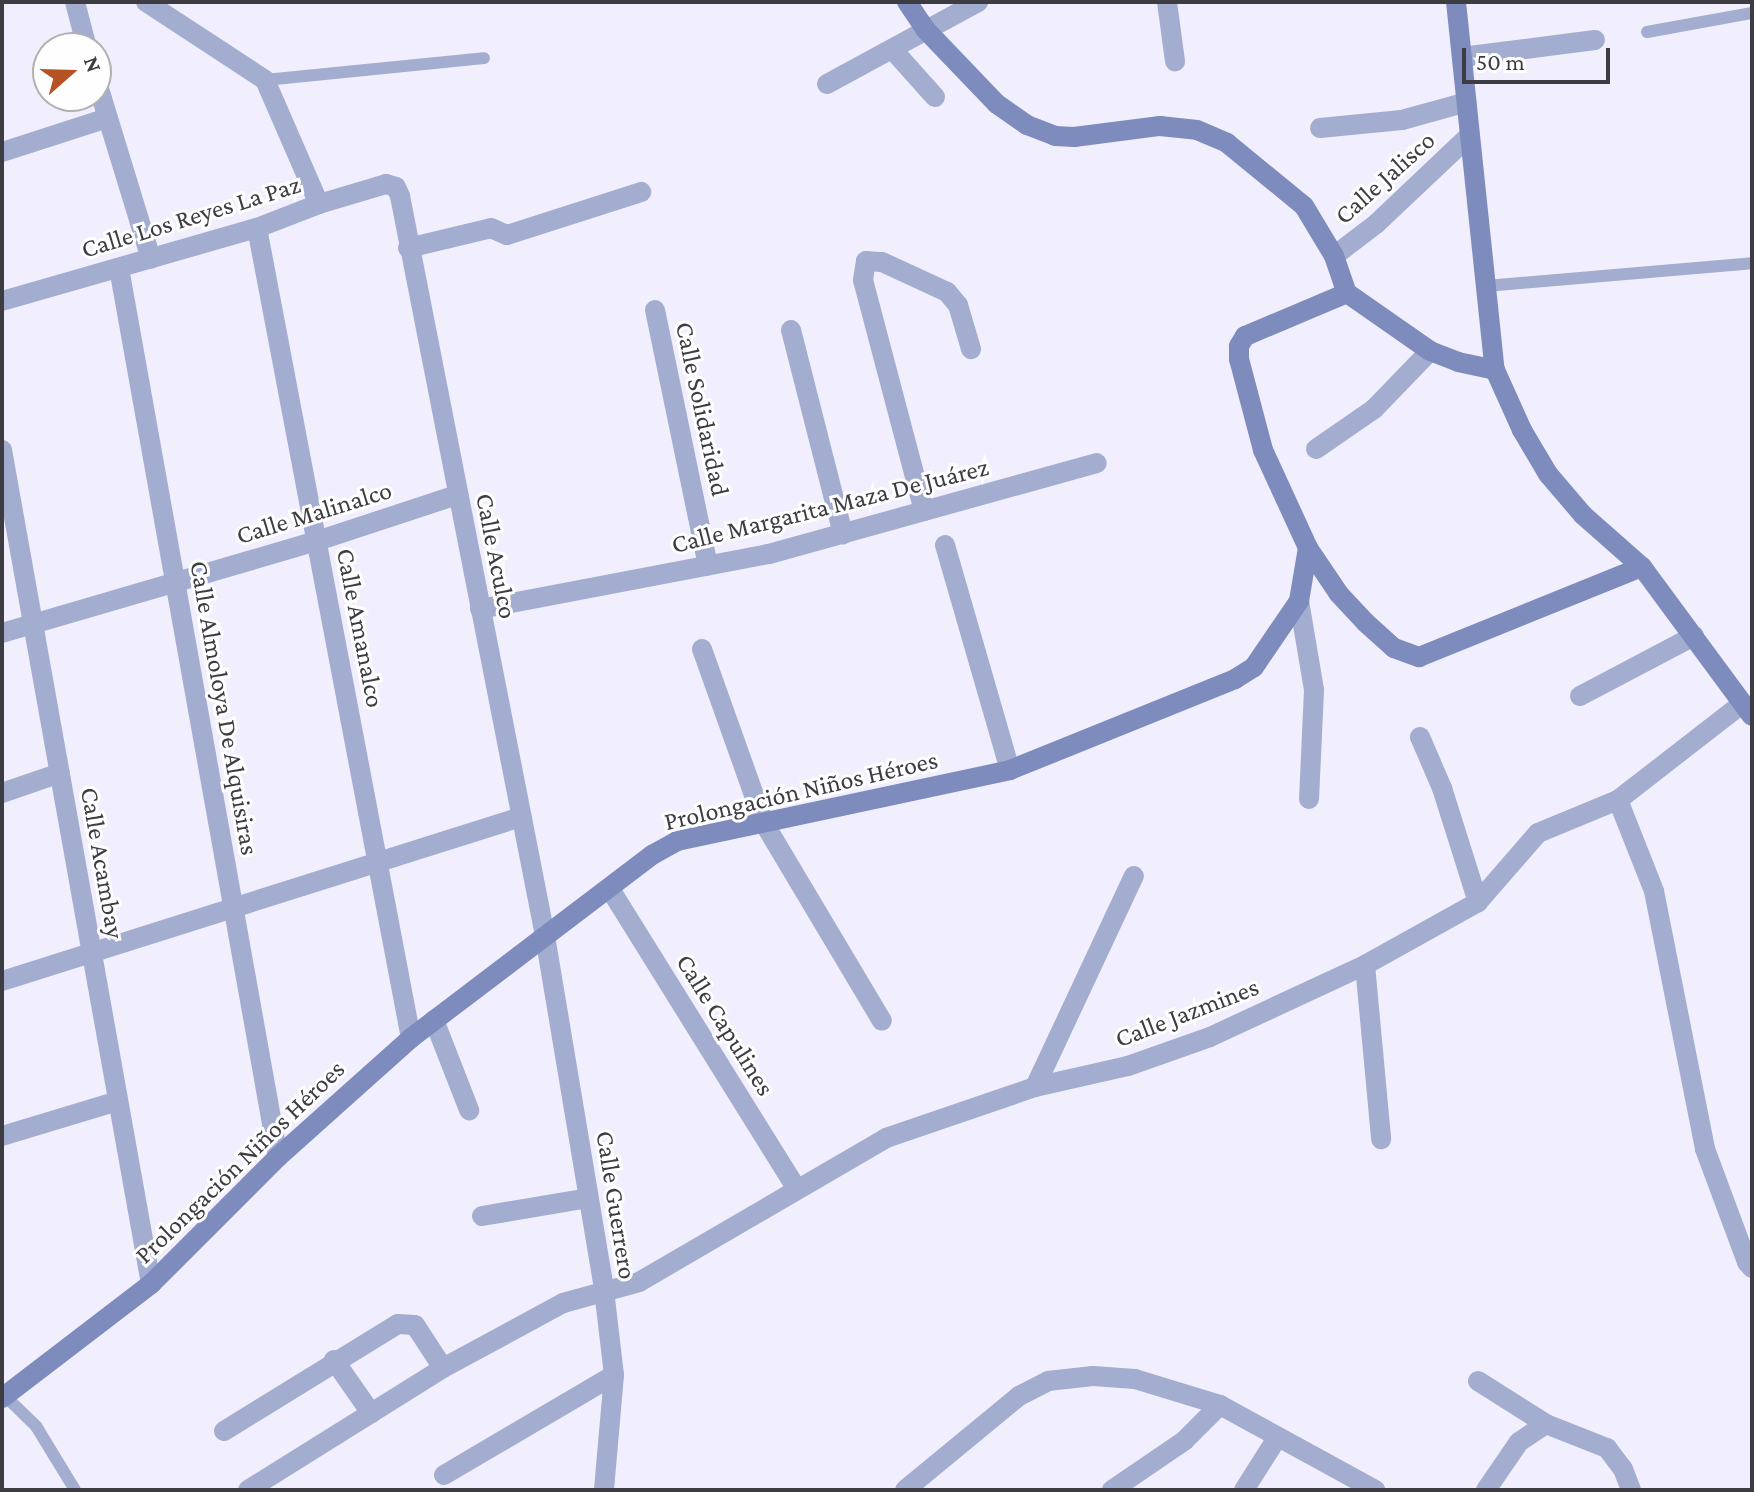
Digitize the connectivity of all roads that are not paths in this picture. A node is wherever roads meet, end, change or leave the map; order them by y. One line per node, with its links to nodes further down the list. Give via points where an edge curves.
1 (75, 2): 9 (street)
2 (146, 2): 16 (street)
3 (907, 2): 8 (main road)
4 (978, 2): 8 (street)
5 (1167, 2): 15 (street)
6 (1456, 2): 13 (main road)
7 (1752, 13): 10 (lane)
8 (925, 29): 12 (street); 30 (main road, via 997,104 1041,131 1074,137 1160,126 1197,130 1227,143 1304,206)
9 (83, 32)
10 (1647, 32)
11 (1595, 40): 13 (street)
12 (893, 50): 17 (street); 18 (street)
13 (1462, 57): 19 (main road)
14 (484, 58): 16 (lane)
15 (1175, 61)
16 (265, 80): 27 (street)
17 (827, 84)
18 (935, 97)
19 (1467, 102): 22 (street, via 1402,120); 23 (main road)
20 (105, 112): 21 (street)
21 (107, 118): 24 (street); 31 (street)
22 (1320, 128)
23 (1470, 135): 30 (street, Calle Jalisco, via 1376,224); 34 (main road)
24 (2, 152)
25 (396, 187): 27 (street, Calle Los Reyes La Paz, via 386,184); 29 (street, Calle Aculco)
26 (641, 192): 29 (street, via 507,235 491,228)
27 (319, 204): 28 (street, Calle Los Reyes La Paz)
28 (257, 228): 31 (street, Calle Los Reyes La Paz); 48 (street, Calle Amanalco)
29 (408, 248): 45 (street, Calle Aculco)
30 (1334, 256): 35 (main road)
31 (151, 259): 33 (street, Calle Los Reyes La Paz)
32 (1752, 263): 34 (lane)
33 (119, 268): 36 (street, Calle Los Reyes La Paz); 53 (street, Calle Almoloya De Alquisiras)
34 (1486, 286): 41 (main road)
35 (1347, 293): 40 (main road); 50 (main road, via 1245,336 1239,346 1263,450)
36 (2, 301)
37 (655, 310): 51 (street, Calle Solidaridad)
38 (791, 330): 47 (street)
39 (971, 349): 46 (street, via 958,305 947,292 882,262 866,261 863,280)
40 (1430, 351): 41 (main road); 42 (street, via 1374,409)
41 (1495, 370): 52 (main road, via 1548,474 1583,515)
42 (1316, 449)
43 (2, 455): 56 (street, Calle Acambay)
44 (1097, 463): 46 (street, Calle Margarita Maza De Juárez)
45 (457, 495): 48 (street, Calle Malinalco); 55 (street, Calle Aculco)
46 (924, 511): 47 (street, Calle Margarita Maza De Juárez)
47 (843, 534): 51 (street, Calle Margarita Maza De Juárez)
48 (317, 541): 53 (street, Calle Malinalco); 70 (street, Calle Amanalco)
49 (945, 545): 63 (street)
50 (1308, 548): 52 (main road, via 1365,622 1394,648 1419,657); 54 (main road, Prolongación Niños Héroes)
51 (708, 566): 55 (street, Calle Margarita Maza De Juárez)
52 (1642, 567): 58 (main road)
53 (175, 582): 56 (street, Calle Malinalco); 74 (street, Calle Almoloya De Alquisiras)
54 (1299, 601): 63 (main road, Prolongación Niños Héroes, via 1254,667 1235,679); 66 (street, via 1314,690)
55 (480, 609): 68 (street, Calle Aculco)
56 (33, 623): 57 (street, Calle Malinalco); 64 (street, Calle Acambay)
57 (2, 633)
58 (1694, 636): 60 (street); 61 (main road)
59 (702, 649): 69 (street)
60 (1580, 696)
61 (1748, 710): 67 (street, Calle Jazmines)
62 (1420, 737): 73 (street)
63 (1010, 770): 69 (main road, Prolongación Niños Héroes)
64 (60, 773): 65 (street); 76 (street, Calle Acambay)
65 (2, 793)
66 (1309, 799)
67 (1618, 800): 73 (street, Calle Jazmines, via 1538,833); 91 (street, via 1654,891 1705,1149)
68 (521, 817): 70 (street); 75 (street, Calle Aculco)
69 (764, 823): 72 (main road, Prolongación Niños Héroes, via 677,841); 80 (street)
70 (377, 860): 74 (street); 81 (street, Calle Amanalco)
71 (1134, 876): 82 (street)
72 (610, 889): 75 (main road, Prolongación Niños Héroes); 88 (street, Calle Capulines)
73 (1478, 902): 77 (street, Calle Jazmines)
74 (233, 906): 76 (street); 87 (street, Calle Almoloya De Alquisiras)
75 (545, 936): 79 (main road, Prolongación Niños Héroes); 89 (street, Calle Guerrero)
76 (92, 952): 78 (street); 83 (street, Calle Acambay)
77 (1365, 965): 82 (street, Calle Jazmines, via 1210,1037 1128,1066); 86 (street)
78 (2, 981)
79 (434, 1020): 81 (main road, Prolongación Niños Héroes); 84 (street)
80 (882, 1021)
81 (411, 1038): 87 (main road, Prolongación Niños Héroes)
82 (1035, 1087): 88 (street, Calle Jazmines, via 886,1138)
83 (118, 1101): 85 (street); 92 (street, Calle Acambay)
84 (469, 1110)
85 (2, 1136)
86 (1381, 1139)
87 (278, 1157): 92 (main road, Prolongación Niños Héroes)
88 (796, 1188): 93 (street, Calle Jazmines, via 639,1282)
89 (588, 1198): 90 (street); 93 (street, Calle Guerrero)
90 (482, 1216)
91 (1752, 1268)
92 (151, 1284): 98 (main road, Prolongación Niños Héroes)
93 (604, 1290): 95 (street, Calle Jazmines, via 563,1303); 96 (street, Calle Guerrero)
94 (334, 1360): 95 (street, via 406,1322 415,1325); 100 (street); 102 (street)
95 (443, 1368): 100 (street, Calle Jazmines)
96 (614, 1375): 104 (street); 105 (street, Calle Guerrero)
97 (1478, 1381): 101 (street)
98 (3, 1397): 106 (lane, via 36,1426)
99 (1220, 1405): 103 (street); 108 (street, via 1135,1379 1048,1381 1019,1396); 109 (street, via 1184,1441)
100 (371, 1413): 107 (street, Calle Jazmines)
101 (1546, 1424): 112 (street, via 1519,1442); 113 (street, via 1607,1448)
102 (224, 1431)
103 (1277, 1438): 110 (street); 111 (street)
104 (444, 1475)
105 (606, 1488)
106 (75, 1490)
107 (248, 1490)
108 (905, 1490)
109 (1112, 1490)
110 (1244, 1490)
111 (1375, 1490)
112 (1486, 1490)
113 (1631, 1490)

